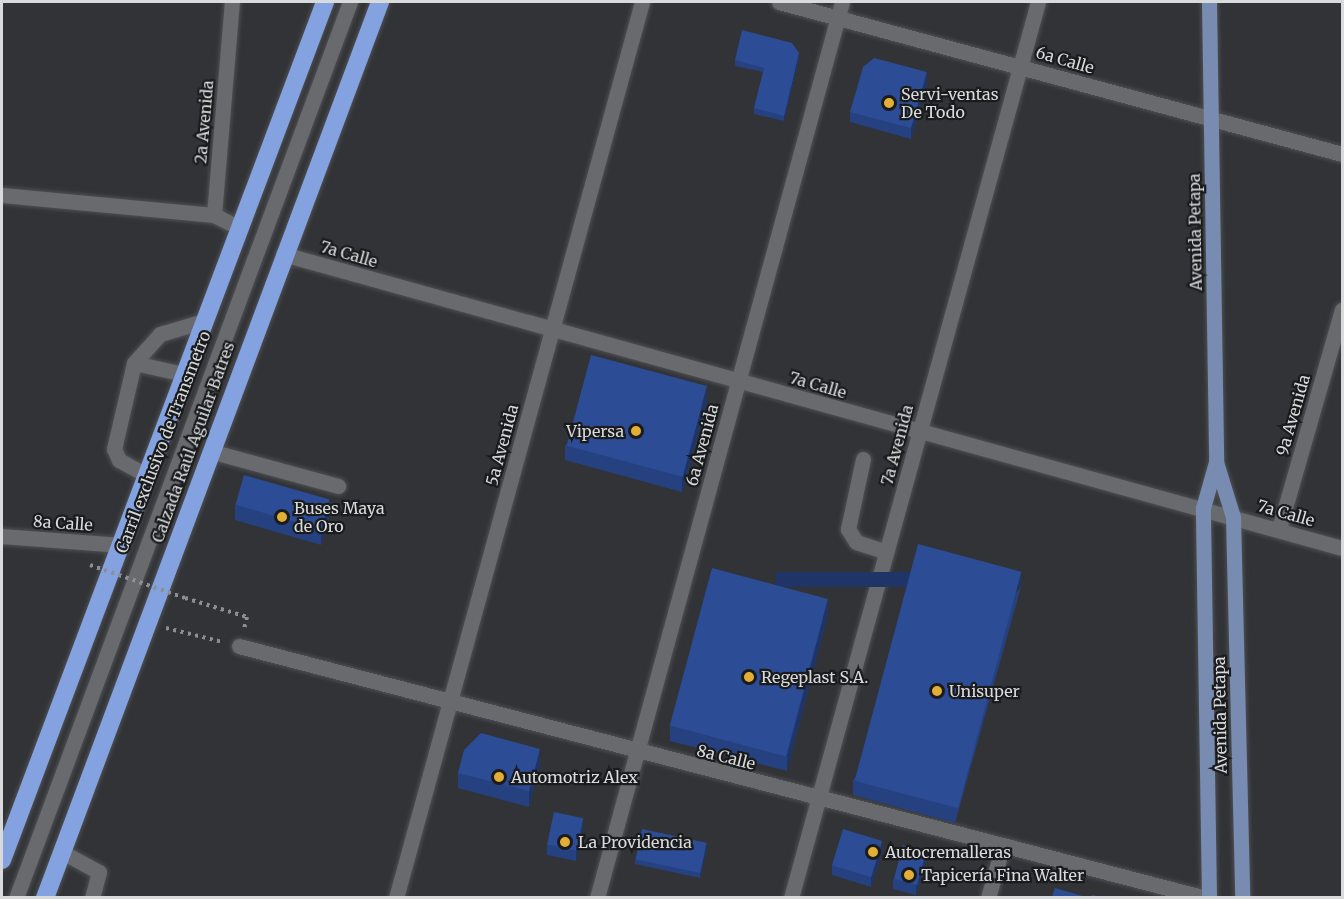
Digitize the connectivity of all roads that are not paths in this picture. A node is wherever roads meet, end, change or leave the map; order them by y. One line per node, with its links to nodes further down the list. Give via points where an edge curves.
1 (232, 2): 15 (street, 2a Avenida)
2 (326, 2): 16 (highway, Calzada Raúl Aguilar Batres)
3 (350, 2): 44 (street, Carril exclusivo de Transmetro)
4 (380, 2): 17 (highway, Calzada Raúl Aguilar Batres)
5 (642, 2): 20 (street, 5a Avenida)
6 (779, 2): 10 (street, 6a Calle)
7 (842, 2): 10 (street, 6a Avenida)
8 (1038, 2): 11 (street, 7a Avenida)
9 (1209, 2): 12 (main road, Avenida Petapa)
10 (837, 17): 11 (street, 6a Calle); 23 (street, 6a Avenida)
11 (1020, 67): 12 (street, 6a Calle); 24 (street, 7a Avenida)
12 (1212, 120): 13 (street, 6a Calle); 27 (main road, Avenida Petapa)
13 (1342, 154)
14 (2, 195): 15 (street)
15 (214, 215): 16 (street)
16 (240, 228): 19 (highway, Calzada Raúl Aguilar Batres)
17 (284, 254): 20 (street, 7a Calle); 25 (highway, Calzada Raúl Aguilar Batres)
18 (1342, 310): 32 (street, 9a Avenida)
19 (204, 321): 21 (street, via 160,334); 22 (highway, Calzada Raúl Aguilar Batres)
20 (552, 329): 23 (street, 7a Calle); 38 (street, 5a Avenida)
21 (134, 363): 22 (street); 28 (street, via 114,449 119,460)
22 (184, 374): 28 (highway, Calzada Raúl Aguilar Batres)
23 (738, 381): 24 (street, 7a Calle); 39 (street, 6a Avenida)
24 (919, 432): 30 (street, 7a Calle); 36 (street, 7a Avenida)
25 (210, 451): 29 (street); 42 (highway, Calzada Raúl Aguilar Batres)
26 (863, 459): 36 (street, via 848,529 856,543)
27 (1216, 462): 30 (main road, Avenida Petapa); 31 (main road, Avenida Petapa)
28 (147, 475): 34 (highway, Calzada Raúl Aguilar Batres)
29 (338, 486)
30 (1203, 508): 31 (street, 7a Calle); 51 (main road, Avenida Petapa)
31 (1233, 517): 32 (street, 7a Calle); 52 (main road, Avenida Petapa)
32 (1279, 529): 35 (street, 7a Calle)
33 (2, 536): 34 (street, 8a Calle)
34 (121, 545): 43 (highway, Calzada Raúl Aguilar Batres)
35 (1342, 548)
36 (886, 552): 40 (street, 7a Avenida)
37 (239, 646): 38 (street, 8a Calle)
38 (450, 701): 39 (street, 8a Calle); 47 (street, 5a Avenida)
39 (637, 753): 40 (street, 8a Calle); 48 (street, 6a Avenida)
40 (818, 798): 41 (street, 8a Calle); 49 (street, 7a Avenida)
41 (1003, 845): 50 (street); 51 (street, 8a Calle)
42 (62, 852): 45 (highway, Calzada Raúl Aguilar Batres); 46 (street, via 99,872)
43 (2, 860)
44 (16, 897)
45 (45, 897)
46 (92, 897)
47 (396, 897)
48 (597, 897)
49 (791, 897)
50 (988, 897)
51 (1208, 897)
52 (1242, 897)

